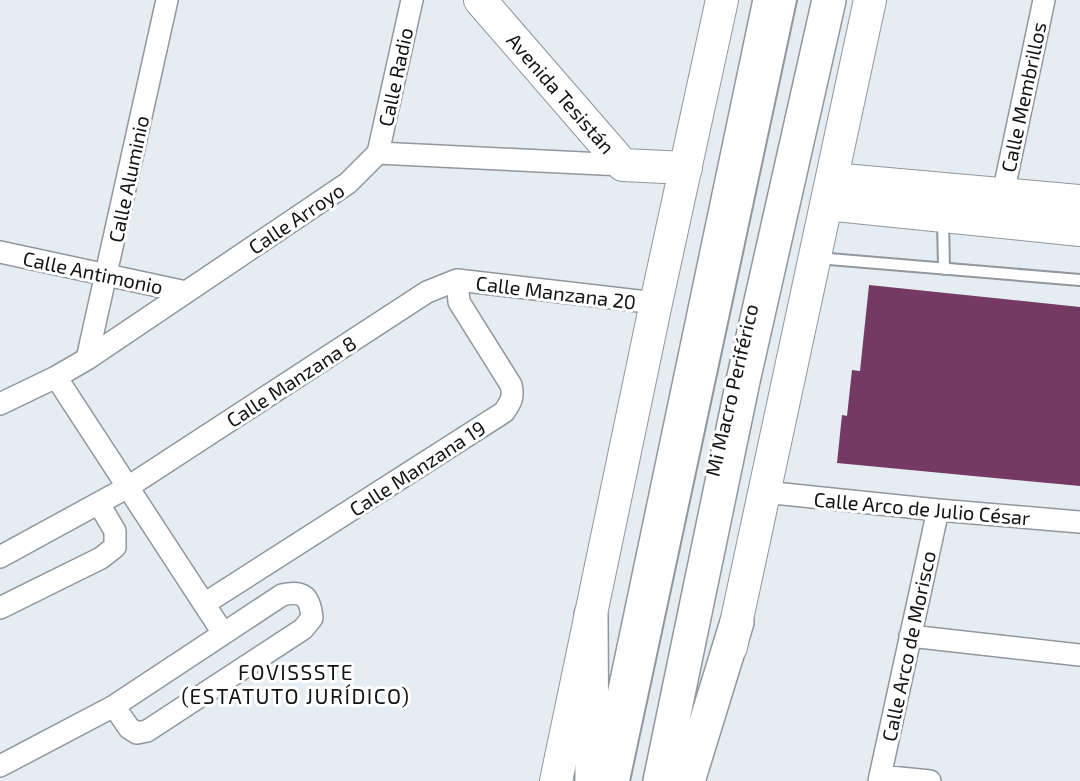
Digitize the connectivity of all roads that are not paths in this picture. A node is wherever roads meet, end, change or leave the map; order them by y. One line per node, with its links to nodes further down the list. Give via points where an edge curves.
1 (167, 0): 22 (street, Calle Aluminio)
2 (412, 0): 11 (street, Calle Radio)
3 (722, 0): 13 (main road)
4 (770, 0): 49 (highway)
5 (791, 0): 50 (lane, Mi Macro Periférico)
6 (818, 0): 30 (lane, Mi Macro Periférico)
7 (829, 0): 51 (highway, via 743,381)
8 (870, 0): 14 (main road)
9 (1044, 0): 15 (street, Calle Membrillos)
10 (484, 1): 12 (main road, Avenida Tesistán)
11 (378, 153): 12 (street); 25 (street, Calle Arroyo, via 348,183)
12 (624, 165): 13 (main road, Avenida Tesistán)
13 (686, 168): 26 (main road)
14 (829, 192): 15 (main road); 17 (main road); 20 (main road)
15 (1003, 194): 16 (main road)
16 (1080, 201)
17 (943, 216): 18 (main road); 21 (lane)
18 (1080, 230)
19 (0, 252): 22 (street, Calle Antimonio)
20 (815, 258): 21 (lane); 32 (main road)
21 (944, 269): 24 (lane)
22 (106, 275): 25 (street, Calle Antimonio); 27 (street, Calle Aluminio)
23 (457, 280): 26 (street, Calle Manzana 20); 31 (street, Calle Manzana 8, via 426,292); 37 (street, Calle Manzana 19, via 459,302 511,385 512,401 504,412)
24 (1080, 280)
25 (186, 292): 27 (street, Calle Arroyo)
26 (656, 303): 39 (main road)
27 (87, 359): 28 (street, Calle Arroyo)
28 (56, 377): 29 (street, Calle Arroyo); 31 (street)
29 (0, 404)
30 (714, 466)
31 (128, 487): 33 (street, Calle Manzana 8); 37 (street)
32 (764, 492): 34 (street, Calle Arco de Julio César); 40 (main road)
33 (99, 504): 36 (street, Calle Manzana 8); 38 (street, via 115,531 115,547 101,558)
34 (938, 510): 35 (street, Calle Arco de Julio César); 42 (street, Calle Arco de Morisco)
35 (1080, 522)
36 (0, 557)
37 (204, 604): 41 (street)
38 (0, 608)
39 (591, 615): 47 (main road); 48 (highway)
40 (737, 622): 52 (highway); 53 (main road)
41 (223, 633): 44 (street); 44 (street, via 294,592 304,595 311,605 312,618 303,629 147,731 137,734 129,728)
42 (910, 636): 43 (street); 46 (street, Calle Arco de Morisco)
43 (1080, 655)
44 (114, 706): 45 (street)
45 (0, 765)
46 (880, 779): 54 (street)
47 (556, 781)
48 (592, 781)
49 (606, 781)
50 (624, 781)
51 (660, 781)
52 (688, 781)
53 (703, 781)
54 (930, 781)

